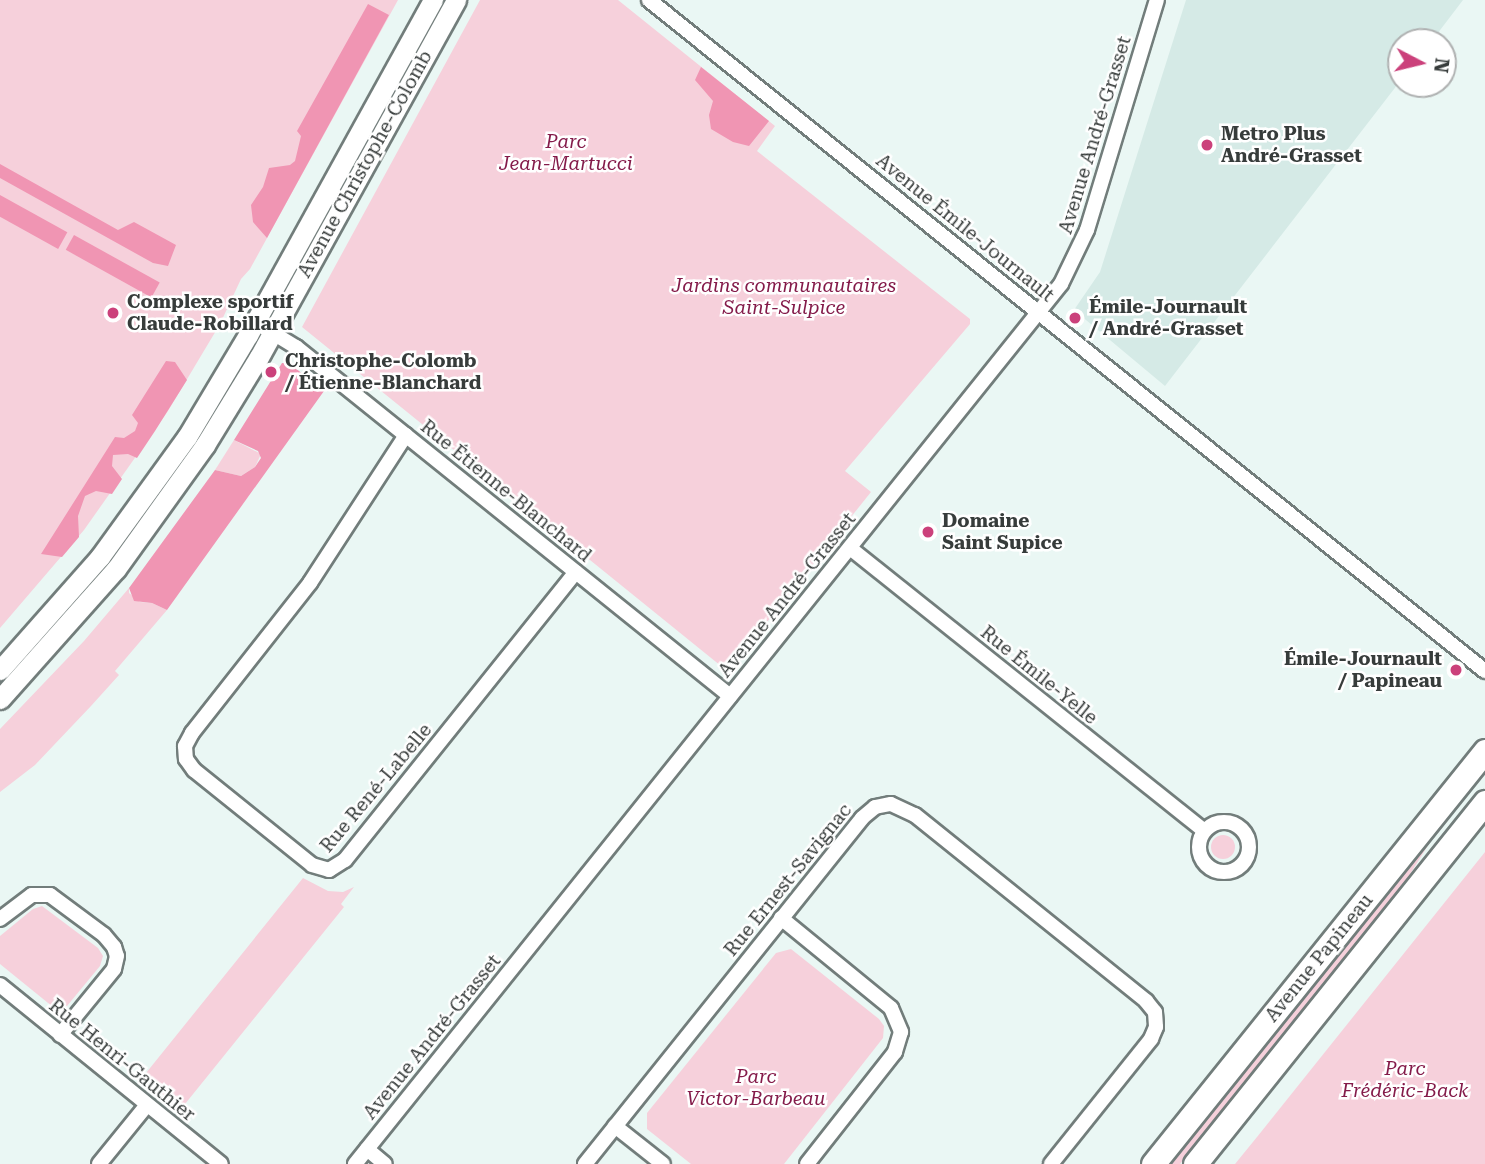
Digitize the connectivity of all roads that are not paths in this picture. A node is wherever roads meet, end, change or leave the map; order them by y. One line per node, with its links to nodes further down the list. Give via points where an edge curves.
1 (433, 0): 6 (main road, Avenue Christophe-Colomb)
2 (456, 0): 7 (main road, Avenue Christophe-Colomb)
3 (649, 0): 5 (street, Avenue Émile-Journault)
4 (1157, 0): 5 (street, Avenue André-Grasset, via 1083,242 1068,274)
5 (1040, 313): 9 (street, Avenue André-Grasset); 12 (street, Avenue Émile-Journault)
6 (254, 322): 7 (street, Rue Étienne-Blanchard); 11 (main road, Avenue Christophe-Colomb, via 152,488 72,591)
7 (272, 331): 8 (street, Rue Étienne-Blanchard); 14 (main road, Avenue Christophe-Colomb, via 212,434 152,523)
8 (406, 435): 10 (street, Rue Étienne-Blanchard); 10 (street, Rue René-Labelle, via 303,593 185,746 186,759 194,769 312,865 329,870 341,865)
9 (850, 548): 13 (street, Avenue André-Grasset); 17 (street, Rue Émile-Yelle)
10 (576, 572): 13 (street, Rue Étienne-Blanchard)
11 (0, 670)
12 (1485, 671)
13 (730, 696): 24 (street, Avenue André-Grasset)
14 (0, 699)
15 (1485, 751): 33 (main road, Avenue Papineau)
16 (1485, 802): 34 (main road, Avenue Papineau)
17 (1204, 831)
18 (781, 918): 23 (street, Rue Ernest-Savignac); 31 (street, via 891,1008 901,1032 894,1052); 32 (street, Rue Ernest-Savignac, via 867,812 896,804 1146,1001 1157,1020 1152,1039)
19 (0, 919): 21 (street, via 32,895 50,895 114,947 114,969)
20 (0, 985): 21 (street, Rue Henri-Gauthier)
21 (60, 1035): 22 (street, Rue Henri-Gauthier)
22 (147, 1105): 25 (street); 26 (street, Rue Henri-Gauthier)
23 (615, 1126): 29 (street, Rue Ernest-Savignac); 30 (street)
24 (367, 1149): 27 (street, Avenue André-Grasset); 28 (street)
25 (99, 1164)
26 (221, 1164)
27 (355, 1164)
28 (385, 1164)
29 (584, 1164)
30 (663, 1164)
31 (807, 1164)
32 (1051, 1164)
33 (1153, 1164)
34 (1195, 1164)

